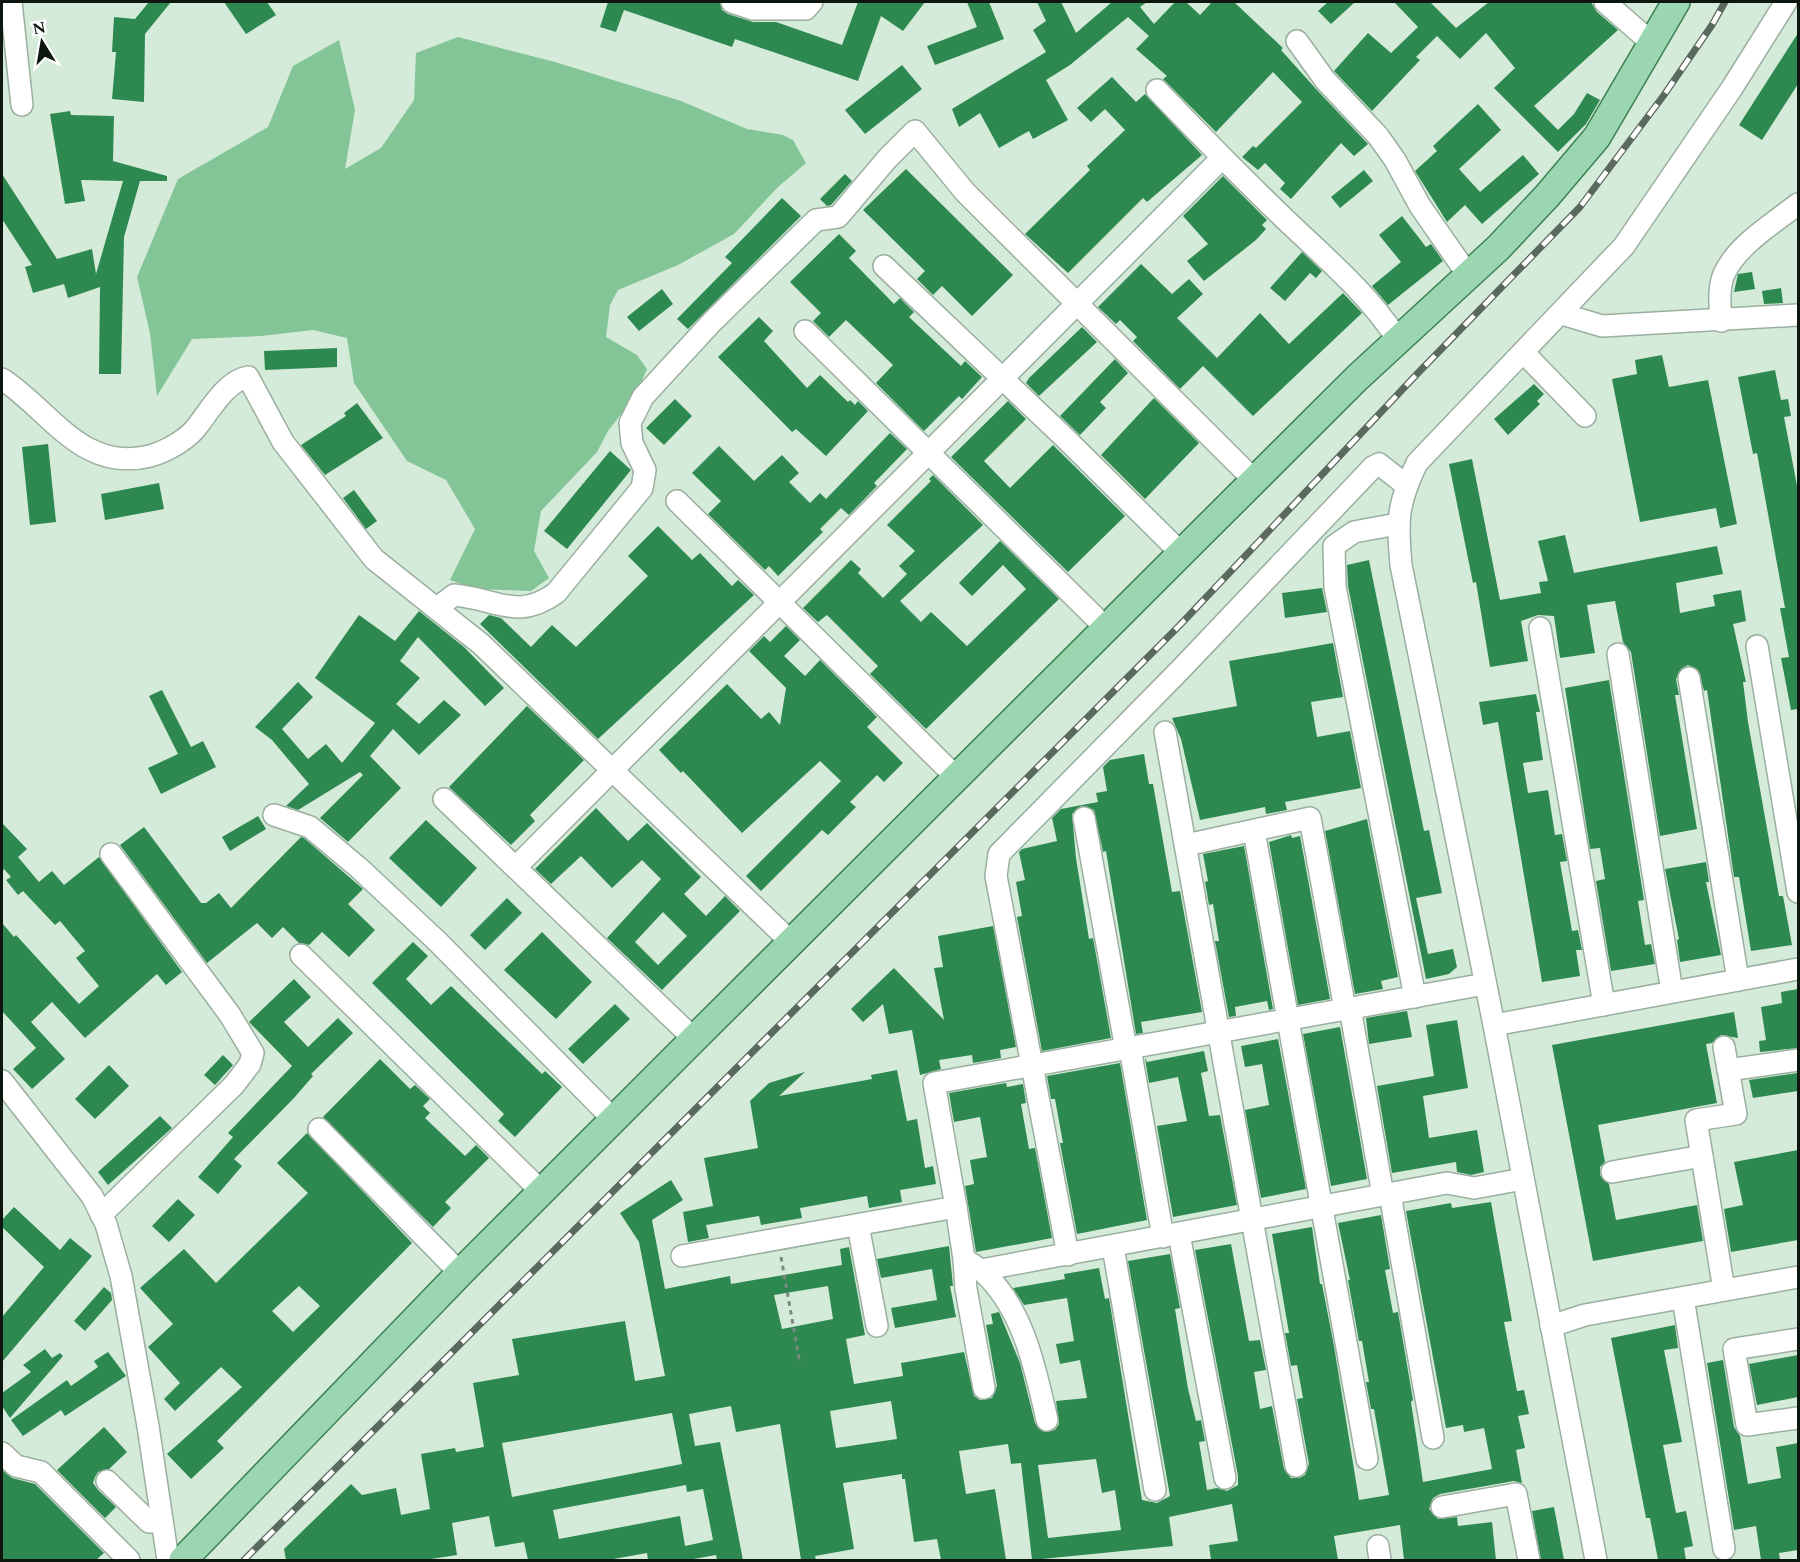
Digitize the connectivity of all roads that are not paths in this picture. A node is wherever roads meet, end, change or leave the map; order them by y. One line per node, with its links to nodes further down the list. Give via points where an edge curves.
1 (11, 2): 10 (street)
2 (732, 2): 3 (street, via 753,9 806,9)
3 (812, 2)
4 (1605, 2): 8 (street)
5 (1676, 2): 8 (main road)
6 (1786, 2): 16 (street, via 1624,246)
7 (1297, 41): 14 (street, via 1325,80 1384,144 1420,206)
8 (1653, 44): 14 (main road, via 1597,137 1547,196)
9 (1157, 90): 11 (street)
10 (22, 105)
11 (1222, 158): 15 (street); 20 (street, via 1352,280)
12 (1798, 204): 18 (street, via 1734,258 1720,291)
13 (884, 266): 23 (street)
14 (1468, 275): 20 (main road)
15 (1077, 305): 23 (street); 26 (street); 32 (street, via 965,192 915,131 838,217 816,220 712,322 643,397 630,423 632,442 645,470 642,488 556,593 541,604 520,609 478,597 454,595)
16 (1562, 314): 18 (street, via 1602,327); 21 (street)
17 (1798, 315): 18 (street)
18 (1721, 321)
19 (805, 331): 25 (street)
20 (1398, 340): 26 (main road)
21 (1524, 353): 24 (street); 27 (street, via 1417,463)
22 (2, 379): 32 (street, via 25,394 52,422 92,453 131,460 164,452 196,429 212,406 248,376 283,442 374,559)
23 (1003, 380): 25 (street); 30 (street)
24 (1586, 416)
25 (930, 454): 31 (street); 33 (street)
26 (1254, 480): 30 (main road)
27 (1406, 485): 29 (street); 65 (street, via 1386,467 1373,467 999,854 996,876)
28 (677, 501): 31 (street)
29 (1397, 524): 53 (street, via 1401,566); 55 (street, via 1354,532 1334,546 1335,587)
30 (1181, 554): 33 (main road)
31 (781, 604): 39 (street); 40 (street)
32 (437, 608): 39 (street, via 481,644)
33 (1106, 628): 40 (main road)
34 (1540, 628): 56 (street)
35 (1757, 646): 48 (street)
36 (1618, 654): 54 (street)
37 (1689, 678): 52 (street)
38 (1165, 732): 45 (street)
39 (612, 772): 47 (street); 49 (street)
40 (956, 777): 49 (main road)
41 (444, 798): 47 (street)
42 (274, 815): 68 (street, via 310,827 359,868)
43 (1084, 818): 63 (street)
44 (1254, 831): 45 (street); 57 (street, via 1310,818); 58 (street)
45 (1186, 845): 60 (street)
46 (111, 854): 77 (street, via 230,1015 253,1053 250,1064 234,1085)
47 (516, 867): 61 (street)
48 (1798, 892)
49 (791, 942): 61 (main road)
50 (301, 955): 73 (street)
51 (1798, 969): 52 (street)
52 (1738, 980): 54 (street)
53 (1485, 984): 55 (street); 59 (street)
54 (1672, 992): 56 (street)
55 (1415, 997): 57 (street)
56 (1604, 1005): 59 (street)
57 (1348, 1009): 58 (street); 74 (street)
58 (1289, 1019): 60 (street); 75 (street)
59 (1494, 1025): 72 (street)
60 (1220, 1032): 63 (street); 78 (street)
61 (694, 1039): 68 (main road)
62 (1724, 1047): 66 (street)
63 (1128, 1048): 65 (street); 80 (street)
64 (1798, 1060): 66 (street)
65 (1031, 1066): 76 (street, via 934,1083); 82 (street)
66 (1728, 1070): 70 (street, via 1736,1114 1696,1120)
67 (2, 1081): 77 (street, via 92,1196)
68 (613, 1119): 73 (main road)
69 (319, 1129): 85 (street)
70 (1702, 1156): 71 (street); 87 (street)
71 (1612, 1172)
72 (1523, 1179): 74 (street, via 1474,1188 1447,1183); 90 (street)
73 (541, 1191): 85 (main road)
74 (1386, 1195): 75 (street); 95 (street)
75 (1321, 1207): 78 (street); 97 (street)
76 (956, 1208): 79 (street); 84 (street)
77 (101, 1215): 103 (street, via 121,1276)
78 (1254, 1220): 80 (street); 98 (street, via 1254,1238)
79 (858, 1225): 83 (street); 89 (street)
80 (1171, 1236): 81 (street); 99 (street)
81 (1113, 1247): 82 (street); 101 (street)
82 (1068, 1255): 84 (street)
83 (682, 1256)
84 (973, 1265): 92 (street, via 966,1289); 94 (street, via 995,1283 1016,1318 1028,1347)
85 (460, 1273): 107 (main road)
86 (1798, 1277): 87 (street)
87 (1724, 1290): 88 (street)
88 (1683, 1298): 90 (street, via 1585,1315); 104 (street)
89 (877, 1326)
90 (1551, 1326): 109 (street)
91 (1798, 1339): 93 (street, via 1734,1349 1747,1425)
92 (984, 1388)
93 (1798, 1418)
94 (1047, 1420)
95 (1433, 1438)
96 (2, 1454): 105 (street, via 16,1466 41,1472)
97 (1367, 1459)
98 (1296, 1466)
99 (1225, 1478)
100 (107, 1481): 103 (street, via 149,1522)
101 (1155, 1490)
102 (1442, 1507): 108 (street, via 1516,1494)
103 (162, 1522): 106 (street)
104 (1724, 1549)
105 (129, 1560)
106 (168, 1560)
107 (183, 1560)
108 (1529, 1560)
109 (1596, 1560)

